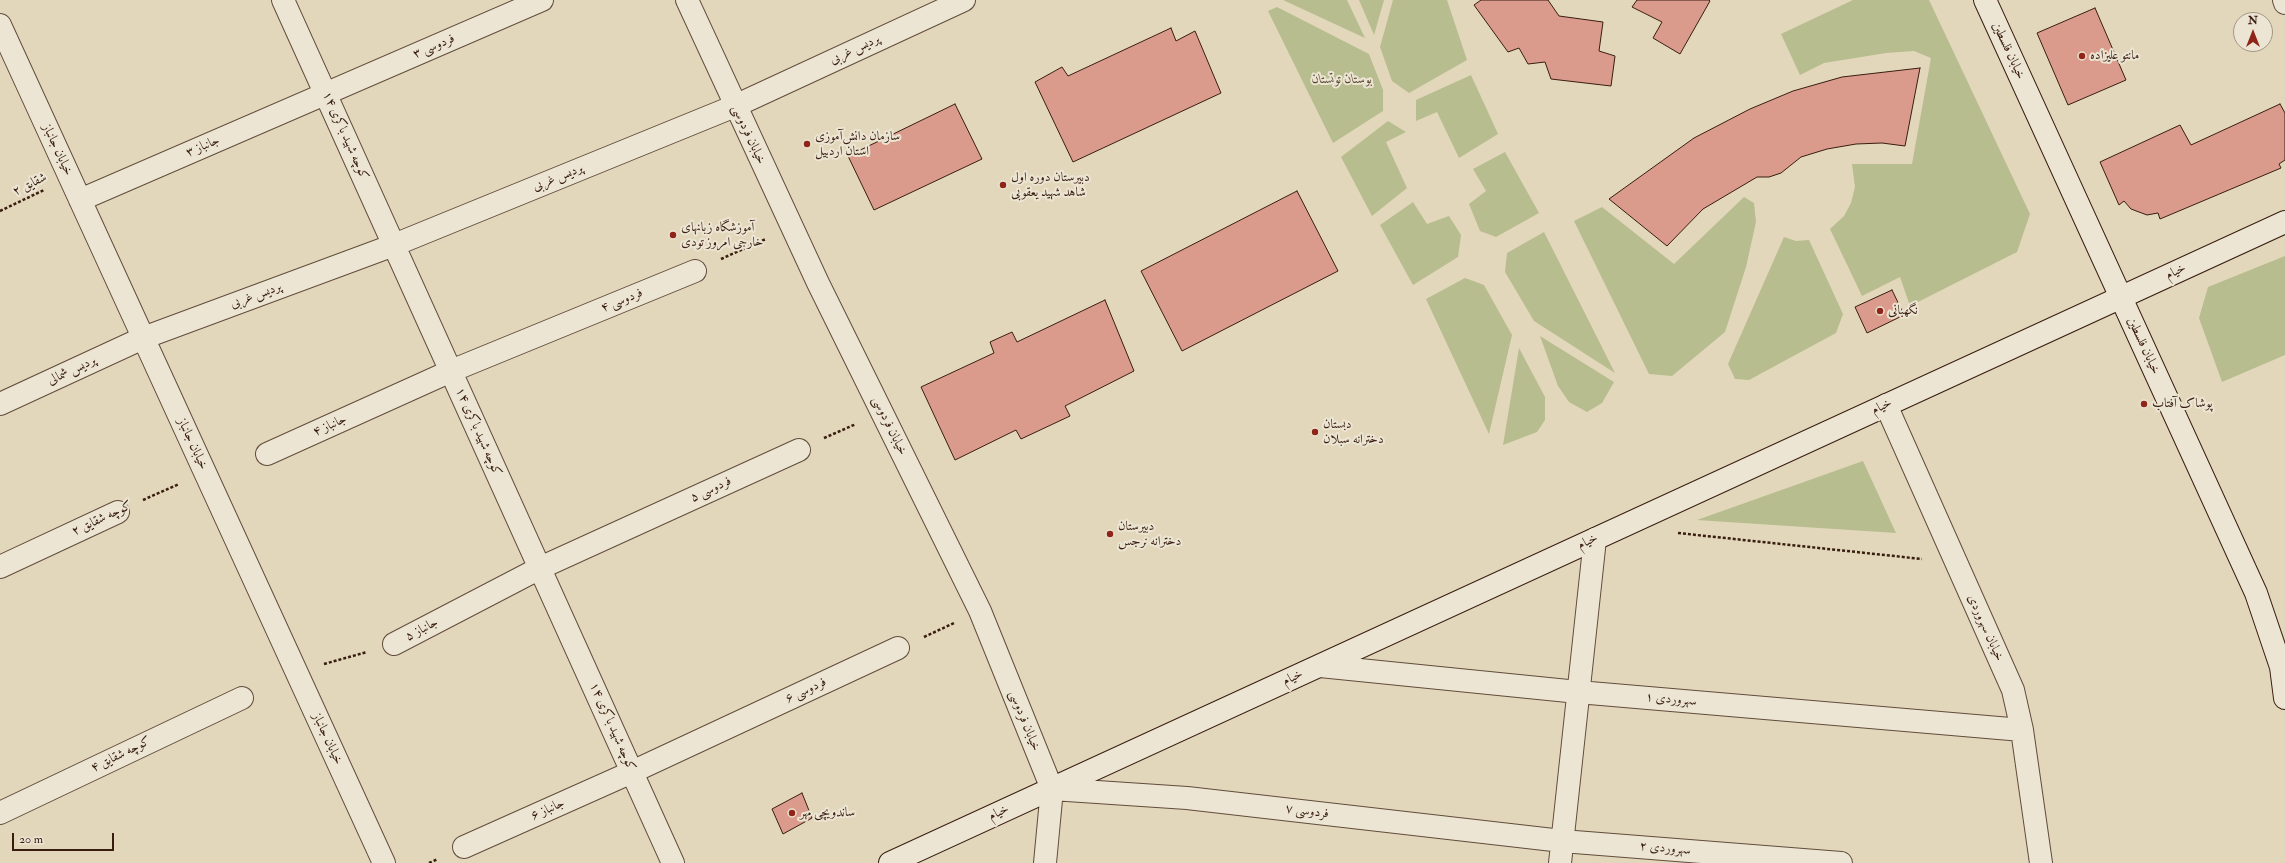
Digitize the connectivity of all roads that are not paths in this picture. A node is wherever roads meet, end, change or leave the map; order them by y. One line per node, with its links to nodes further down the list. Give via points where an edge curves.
1 (283, 0): 7 (street, کوچه شهید باکری ۱۴)
2 (542, 0): 7 (street, فردوسی ۳)
3 (687, 0): 8 (street, خیابان فردوسی, via 707,39)
4 (964, 0): 8 (street, پردیس غربی)
5 (1985, 0): 13 (street, خیابان فلسطین)
6 (0, 26): 9 (street, خیابان جانباز)
7 (326, 94): 9 (street, جانباز ۳); 11 (street, کوچه شهید باکری ۱۴)
8 (735, 106): 11 (street, پردیس غربی); 32 (street, خیابان فردوسی, via 980,611)
9 (80, 200): 14 (street, خیابان جانباز)
10 (2285, 222): 13 (street, خیام)
11 (394, 245): 14 (street, پردیس غربی); 15 (street, کوچه شهید باکری ۱۴)
12 (695, 271): 15 (street, فردوسی ۴)
13 (2121, 297): 17 (street, خیام); 29 (street, خیابان فلسطین, via 2256,593 2281,667)
14 (143, 338): 16 (street, پردیس شمالی); 36 (street, خیابان جانباز)
15 (451, 371): 19 (street, جانباز ۴); 23 (street, کوچه شهید باکری ۱۴)
16 (0, 404)
17 (1886, 405): 21 (street, خیام); 30 (street, خیابان سهروردی, via 2013,690)
18 (799, 450): 23 (street, فردوسی ۵)
19 (267, 454)
20 (118, 512): 22 (street, کوچه شقایق ۲)
21 (1595, 539): 26 (street, خیام); 27 (street)
22 (0, 567)
23 (540, 568): 24 (street, جانباز ۵); 31 (street, کوچه شهید باکری ۱۴)
24 (394, 644)
25 (898, 648): 31 (street, فردوسی ۶)
26 (1320, 666): 27 (street, سهروردی ۱); 32 (street, خیام)
27 (1578, 692): 30 (street, سهروردی ۱); 34 (street)
28 (242, 698): 33 (street, کوچه شقایق ۴)
29 (2285, 698)
30 (2022, 730): 42 (street, خیابان سهروردی)
31 (632, 772): 35 (street, جانباز ۶); 37 (street, کوچه شهید باکری ۱۴)
32 (1052, 789): 34 (street, فردوسی ۷, via 1187,798); 38 (street, خیام); 39 (street, خیابان فردوسی)
33 (0, 813)
34 (1562, 841): 40 (street); 41 (street, سهروردی ۲)
35 (464, 847)
36 (384, 863)
37 (673, 863)
38 (890, 863)
39 (1045, 863)
40 (1560, 863)
41 (1840, 863)
42 (2041, 863)

